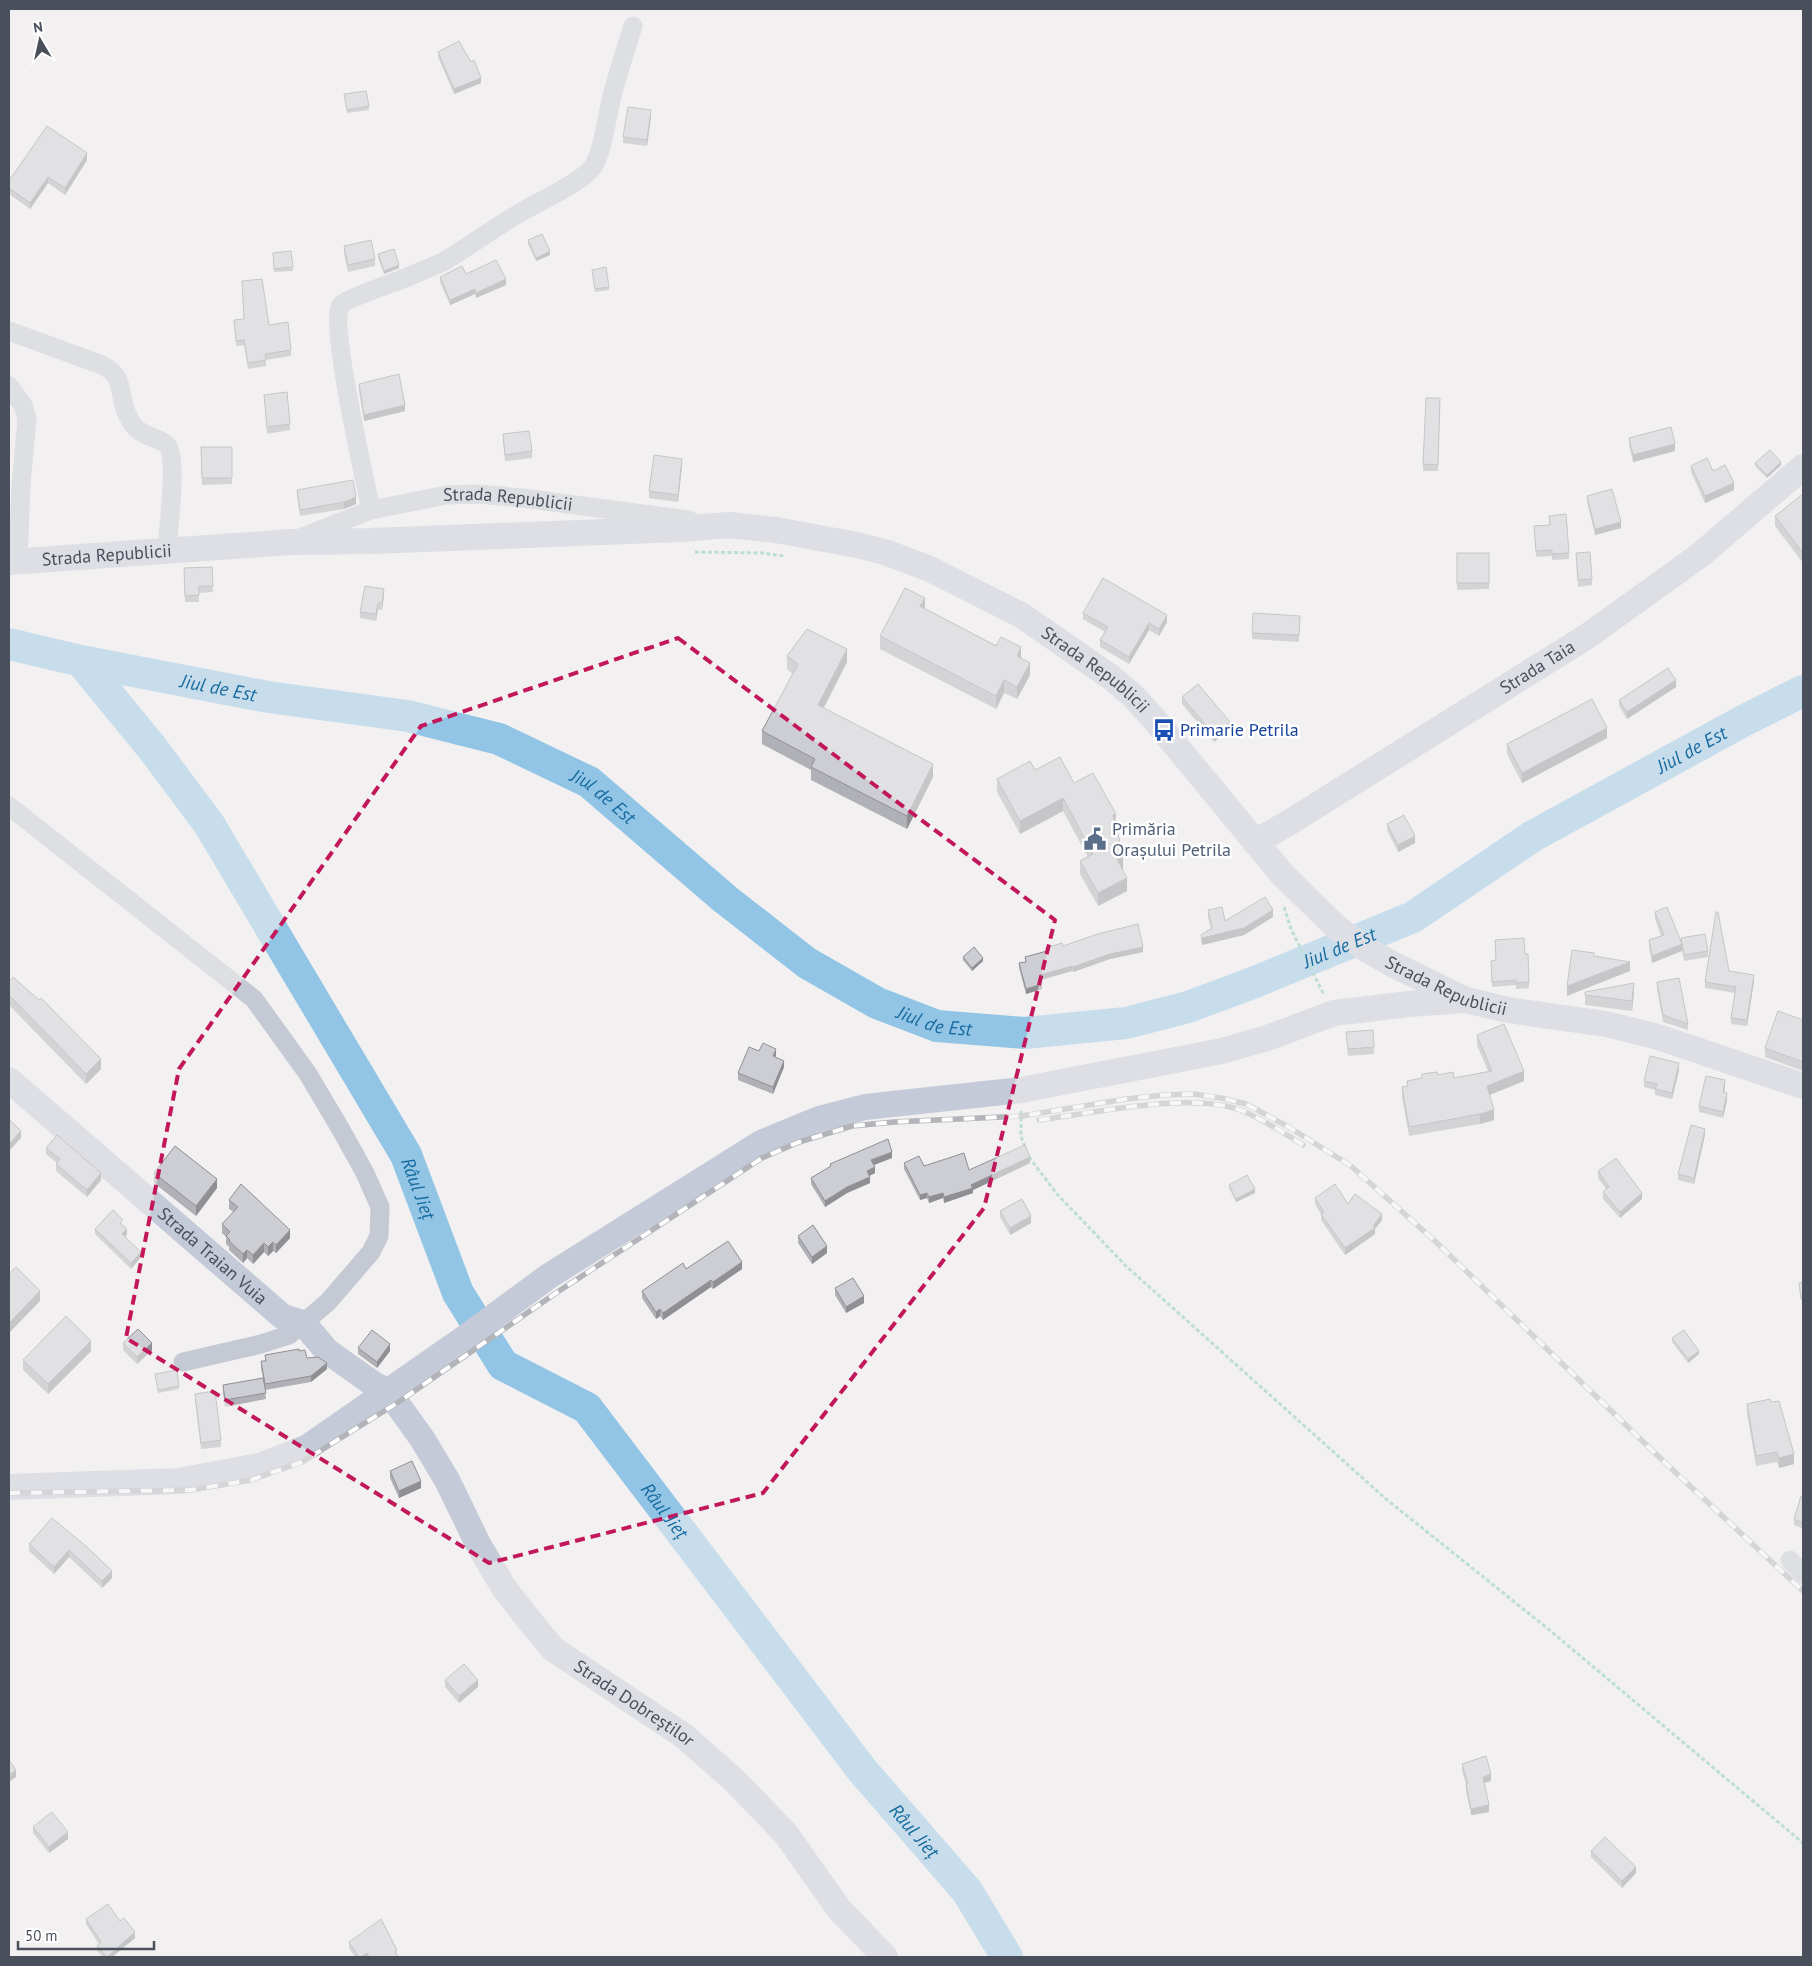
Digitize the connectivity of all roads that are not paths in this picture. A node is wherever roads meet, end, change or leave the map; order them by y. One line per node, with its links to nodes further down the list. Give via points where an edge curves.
1 (632, 26): 5 (street, via 596,161 591,169 446,260 341,304 338,315 352,422)
2 (9, 331): 8 (street, via 102,364 112,371 119,380 128,415 145,433 159,438 170,448 173,461)
3 (9, 386): 9 (street, via 23,404 26,419)
4 (1803, 467): 11 (street, Strada Taia, via 1698,556 1586,637)
5 (371, 510): 6 (street, Strada Republicii, via 446,495 478,494); 7 (street, Strada Republicii)
6 (729, 525): 7 (street, Strada Republicii, via 680,530); 11 (street, Strada Republicii, via 776,530 885,552 930,569 1021,615 1134,697)
7 (292, 542): 8 (street, Strada Republicii)
8 (167, 550): 9 (street, Strada Republicii)
9 (14, 561)
10 (9, 806): 15 (street, via 254,999 308,1074 366,1173 380,1207 379,1236 355,1272 328,1302)
11 (1254, 842): 12 (street, Strada Republicii, via 1337,928 1367,950)
12 (1466, 1000): 14 (street, Strada Republicii, via 1508,1010 1624,1028); 17 (street, via 1334,1013 1222,1051 1021,1090 865,1107 819,1119 761,1143 549,1276)
13 (9, 1080): 15 (street, Strada Traian Vuia, via 283,1317)
14 (1803, 1086)
15 (303, 1323): 16 (street, via 289,1335); 17 (street, Strada Traian Vuia, via 327,1351)
16 (183, 1362)
17 (388, 1391): 18 (street, Strada Traian Vuia); 19 (street, via 308,1447 259,1466 179,1481)
18 (414, 1426): 20 (street, Strada Dobreștilor, via 504,1588 553,1649 684,1736 736,1782 786,1834 839,1909)
19 (9, 1487)
20 (885, 1957)

